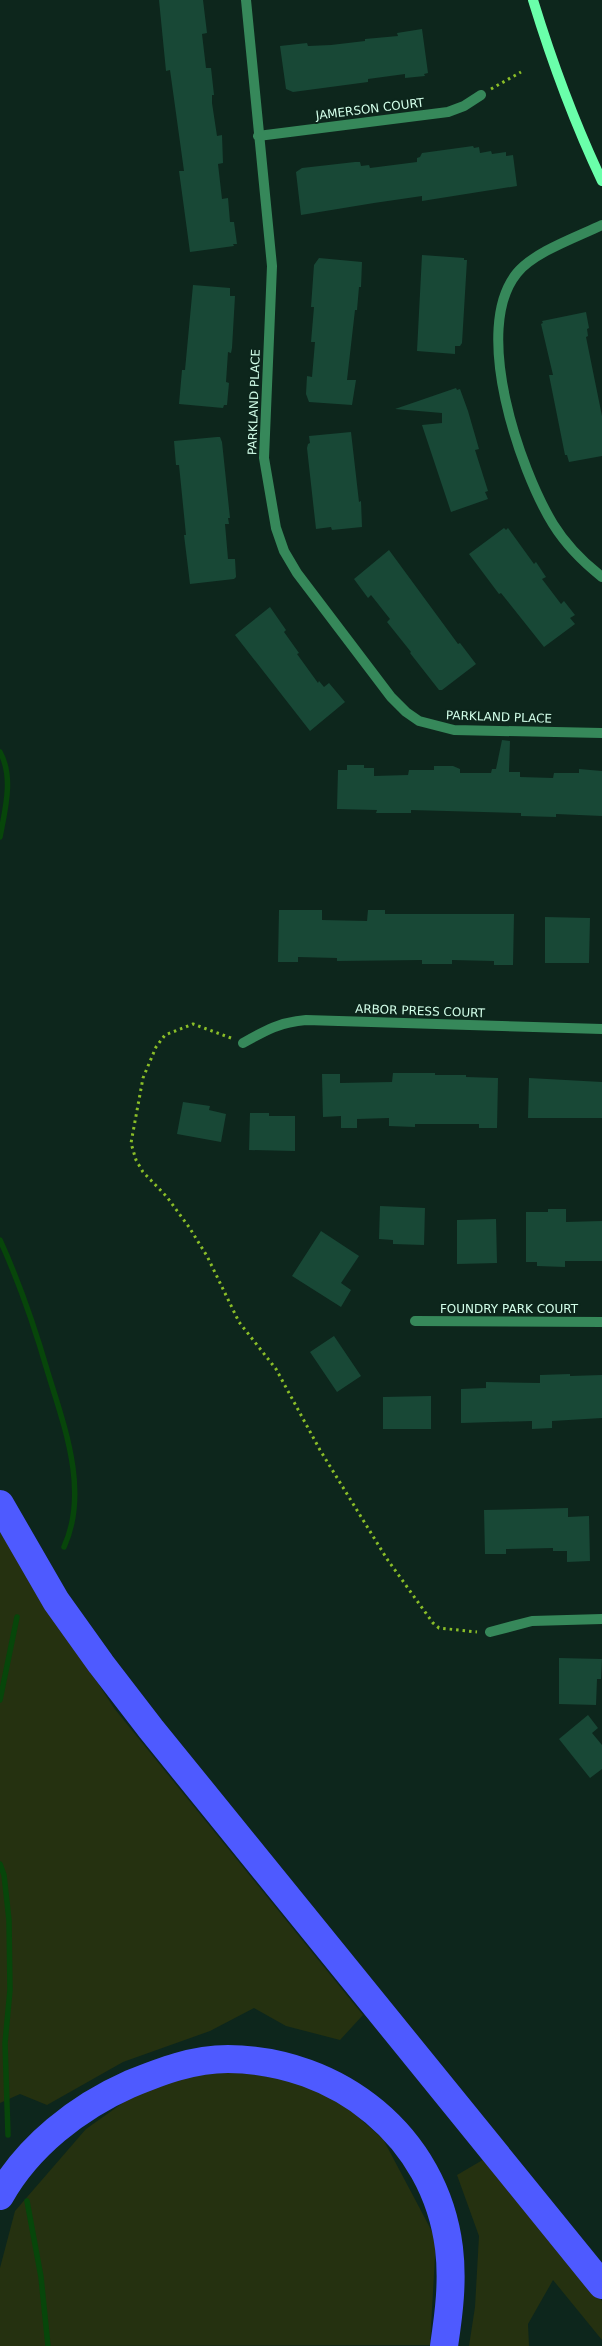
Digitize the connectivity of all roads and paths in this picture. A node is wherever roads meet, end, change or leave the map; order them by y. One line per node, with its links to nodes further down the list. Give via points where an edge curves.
1 (246, 0): 5 (street, PARKLAND PLACE)
2 (533, 0): 6 (street, via 550,57)
3 (521, 72): 4 (path)
4 (481, 95): 5 (street, JAMERSON COURT, via 448,112)
5 (258, 136): 9 (street, PARKLAND PLACE, via 272,266 264,458 276,528 292,566 391,697 420,721 454,730)
6 (602, 181)
7 (602, 225): 8 (street, via 532,259 517,273 501,308 499,334 501,374 509,416 530,478 554,525 569,546)
8 (602, 576)
9 (602, 733)
10 (602, 1029): 11 (street, ARBOR PRESS COURT, via 306,1020 287,1021)
11 (244, 1043): 16 (path, via 193,1024 165,1035 156,1047 143,1078 131,1142 136,1160 189,1227 239,1322 276,1369 320,1450 387,1559 433,1623 445,1629)
12 (415, 1322): 13 (street, FOUNDRY PARK COURT)
13 (602, 1322)
14 (0, 1504): 18 (highway, via 56,1601 145,1722)
15 (602, 1619): 16 (street, via 532,1621)
16 (490, 1632)
17 (0, 2196): 19 (highway, via 34,2152 66,2122 111,2093 166,2069 226,2059 262,2061 311,2073 350,2094 382,2118 420,2164 432,2188 442,2215 452,2276)
18 (602, 2285)
19 (444, 2346)

